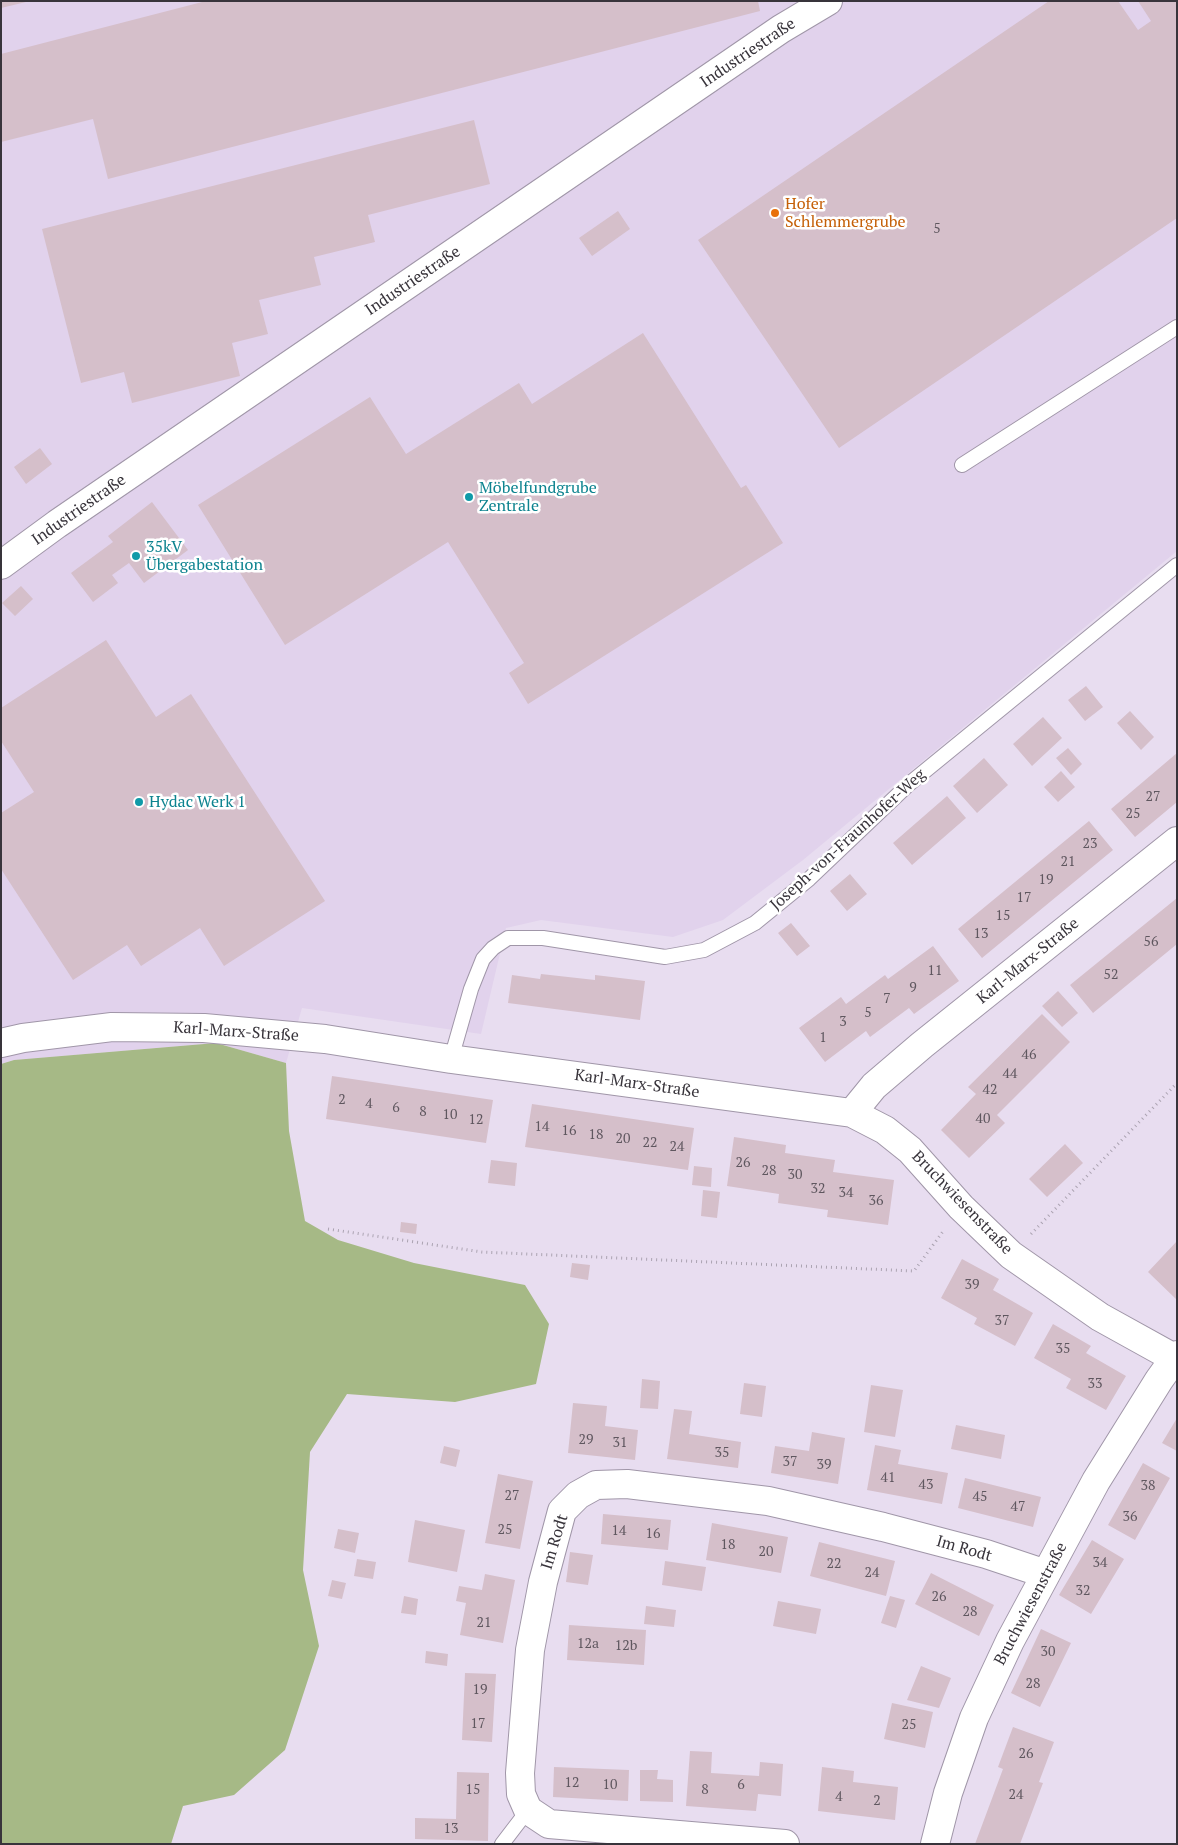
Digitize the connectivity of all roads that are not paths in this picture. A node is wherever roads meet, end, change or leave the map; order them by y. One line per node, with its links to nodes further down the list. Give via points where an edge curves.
1 (828, 1): 4 (street, Industriestraße, via 772,35)
2 (1177, 327): 3 (lane)
3 (962, 465)
4 (1, 565)
5 (1177, 565): 8 (lane, Joseph-von-Fraunhofer-Weg, via 909,784 810,879 755,923 704,950 665,957 544,938 508,938 493,948 483,959 471,989)
6 (1177, 841): 9 (street, Karl-Marx-Straße, via 915,1051 874,1086)
7 (1, 1043): 8 (street, Karl-Marx-Straße, via 112,1027 204,1028 325,1039)
8 (451, 1059): 9 (street, Karl-Marx-Straße)
9 (852, 1113): 10 (street, Bruchwiesenstraße, via 885,1130 910,1150 961,1207 1011,1255 1100,1317)
10 (1175, 1356): 11 (street, Bruchwiesenstraße)
11 (1168, 1385): 12 (street, Bruchwiesenstraße, via 1096,1481)
12 (1046, 1574): 13 (street, Im Rodt, via 883,1526 768,1501 626,1484 596,1485 578,1495 562,1511 543,1582 530,1650 520,1773 521,1794); 16 (street, Bruchwiesenstraße, via 974,1718)
13 (528, 1810): 14 (lane); 15 (street, via 548,1824)
14 (502, 1844)
15 (786, 1844)
16 (935, 1844)

